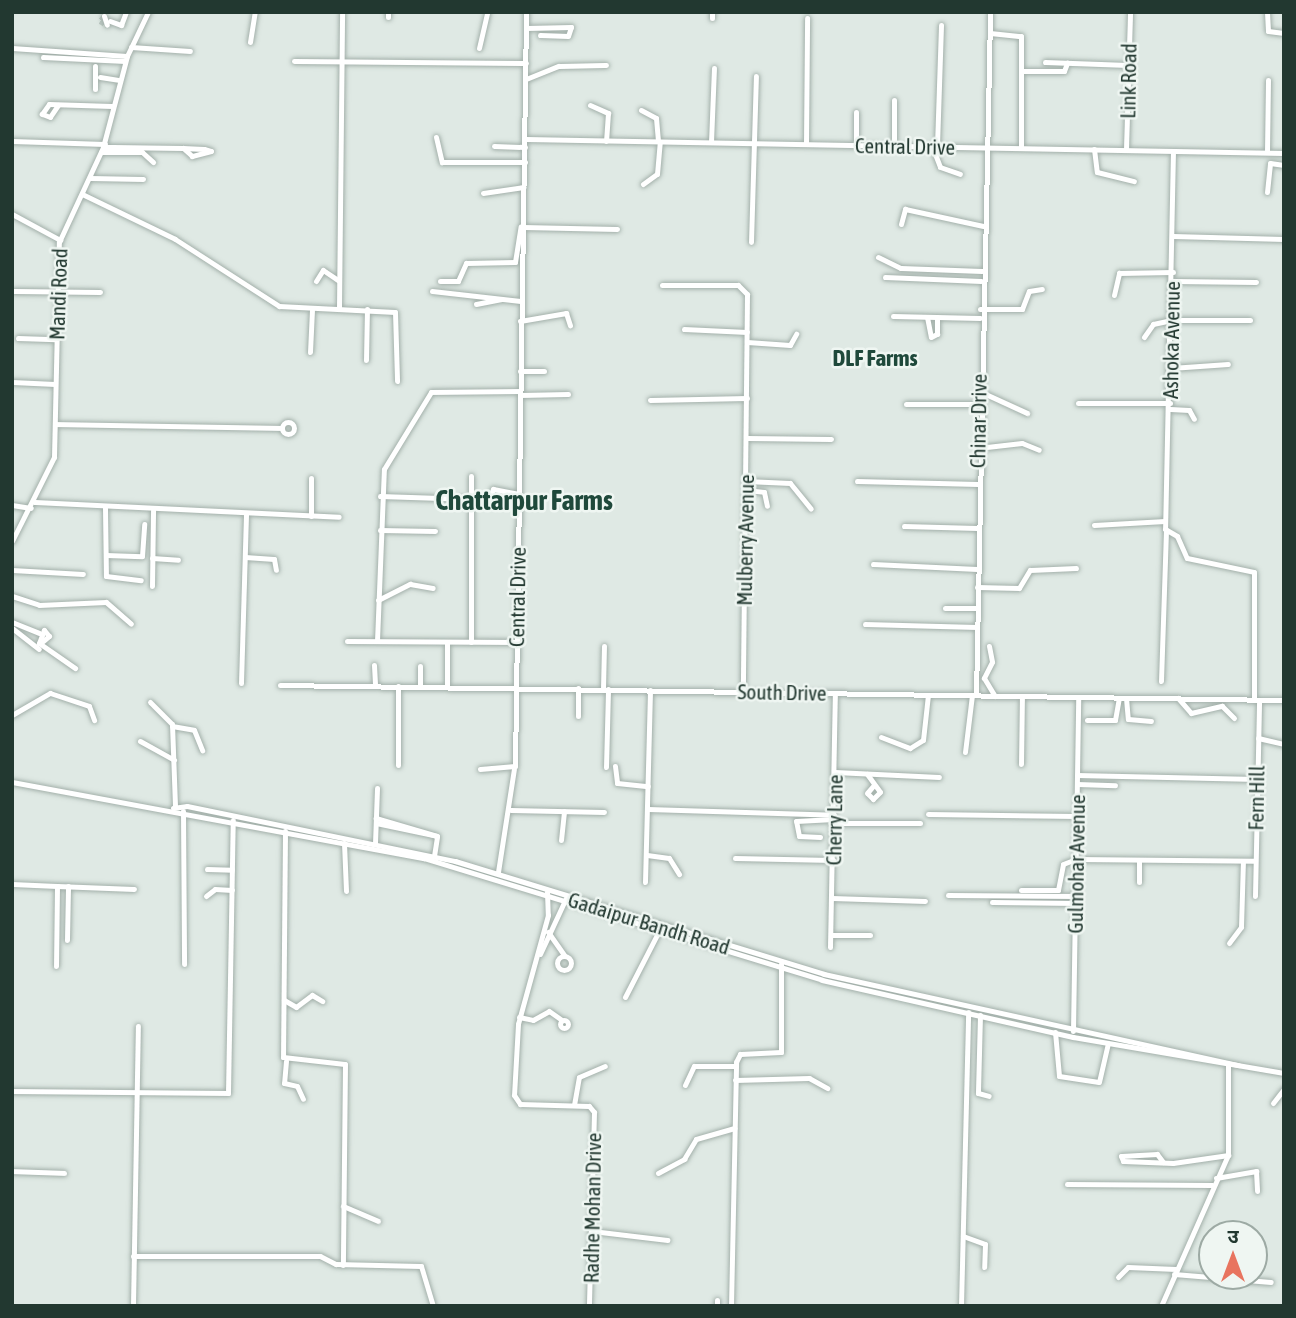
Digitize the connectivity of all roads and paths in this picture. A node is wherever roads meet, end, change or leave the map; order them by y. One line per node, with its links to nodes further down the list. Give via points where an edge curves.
1 (126, 12): 10 (street, via 121,25 108,23)
2 (148, 12): 18 (street, Mandi Road)
3 (255, 12): 17 (street)
4 (342, 12): 24 (street)
5 (487, 12): 20 (street)
6 (526, 12): 13 (street, Central Drive)
7 (1130, 12): 30 (street, Link Road)
8 (1267, 12): 15 (street, via 1268,31)
9 (990, 13): 14 (street, Chinar Drive)
10 (104, 16)
11 (807, 18): 53 (street)
12 (941, 24): 57 (street)
13 (526, 28): 16 (street, via 571,27 568,36); 27 (street, Central Drive)
14 (990, 33): 33 (street, via 1020,34); 59 (street, Chinar Drive)
15 (1284, 33)
16 (540, 35)
17 (250, 42)
18 (131, 47): 21 (street); 23 (street, Mandi Road)
19 (12, 48): 23 (street)
20 (479, 48)
21 (190, 51)
22 (43, 57): 23 (street)
23 (126, 58): 37 (street, Mandi Road)
24 (341, 60): 25 (street); 27 (street); 94 (street)
25 (295, 61)
26 (1045, 62): 28 (street)
27 (526, 63): 36 (street, Central Drive)
28 (1067, 63): 30 (street); 33 (street, via 1064,71)
29 (606, 65): 36 (street, via 562,65)
30 (1128, 65): 64 (street, Link Road)
31 (95, 66): 35 (street)
32 (714, 68): 51 (street)
33 (1022, 71): 60 (street)
34 (755, 76): 52 (street)
35 (100, 77): 37 (street); 39 (street)
36 (526, 79): 47 (street, Central Drive)
37 (120, 80): 43 (street, Mandi Road)
38 (1268, 80): 66 (street)
39 (95, 89)
40 (894, 100): 56 (street)
41 (58, 105): 43 (street)
42 (590, 105): 49 (street, via 608,113)
43 (112, 106): 61 (street, Mandi Road)
44 (641, 110): 50 (street, via 656,118)
45 (856, 112): 54 (street)
46 (436, 138): 69 (street, via 442,162)
47 (526, 139): 49 (street, Central Drive); 58 (street, Central Drive)
48 (12, 141): 61 (street)
49 (606, 141): 50 (street, Central Drive)
50 (659, 141): 51 (street, Central Drive); 75 (street, via 657,174)
51 (711, 142): 52 (street, Central Drive)
52 (754, 143): 53 (street, Central Drive); 89 (street)
53 (806, 144): 54 (street, Central Drive)
54 (856, 145): 56 (street, Central Drive)
55 (494, 146): 58 (street)
56 (894, 146): 57 (street, Central Drive)
57 (935, 146): 59 (street, Central Drive); 71 (street, via 938,165)
58 (525, 147): 69 (street, Central Drive)
59 (987, 147): 60 (street, Central Drive); 83 (street, Chinar Drive)
60 (1021, 147): 63 (street, Central Drive)
61 (103, 148): 62 (street); 68 (street, via 142,152); 72 (street, Mandi Road)
62 (183, 148)
63 (1094, 149): 64 (street, Central Drive); 74 (street, via 1097,173)
64 (1126, 149): 65 (street, Central Drive)
65 (1173, 151): 66 (street, Central Drive); 86 (street, Ashoka Avenue)
66 (1267, 152): 67 (street, Central Drive)
67 (1284, 153)
68 (153, 162)
69 (525, 162): 76 (street, Central Drive)
70 (1284, 165): 77 (street, via 1270,163)
71 (960, 174)
72 (90, 178): 73 (street); 79 (street, Mandi Road)
73 (143, 179)
74 (1134, 181)
75 (643, 184)
76 (524, 187): 78 (street); 81 (street, Central Drive)
77 (1267, 192)
78 (483, 193)
79 (82, 194): 88 (street, Mandi Road); 113 (street, via 175,239 275,304)
80 (12, 214): 88 (street)
81 (524, 217): 84 (street, Central Drive); 96 (street, via 515,262 466,263 458,281)
82 (901, 224): 83 (street, via 905,209)
83 (983, 226): 91 (street, Chinar Drive)
84 (523, 227): 85 (street); 108 (street, Central Drive)
85 (617, 229)
86 (1173, 236): 87 (street); 92 (street, Ashoka Avenue)
87 (1284, 239)
88 (60, 240): 104 (street, Mandi Road)
89 (751, 242)
90 (878, 257): 91 (street, via 901,268)
91 (982, 271): 97 (street, Chinar Drive)
92 (1173, 272): 98 (street, Ashoka Avenue); 106 (street, via 1119,273)
93 (885, 277): 97 (street)
94 (338, 280): 95 (street, via 323,270); 110 (street)
95 (316, 281)
96 (440, 281)
97 (981, 281): 112 (street, Chinar Drive)
98 (1172, 281): 99 (street); 118 (street, Ashoka Avenue)
99 (1256, 282)
100 (662, 285): 123 (street, Mulberry Avenue, via 743,286)
101 (1042, 289): 112 (street, via 1029,291 1023,309)
102 (14, 291): 104 (street)
103 (432, 291): 107 (street)
104 (56, 292): 105 (street); 127 (street, Mandi Road)
105 (100, 292)
106 (1114, 295)
107 (502, 299): 108 (street); 109 (street)
108 (520, 301): 120 (street, Central Drive)
109 (476, 304)
110 (339, 308): 111 (street); 113 (street)
111 (367, 309): 130 (street); 135 (street, via 396,313)
112 (980, 309): 117 (street, Chinar Drive)
113 (312, 310): 129 (street)
114 (893, 316): 115 (street)
115 (927, 317): 116 (street); 116 (street, via 931,337 937,334)
116 (937, 317): 117 (street)
117 (980, 318): 138 (street, Chinar Drive)
118 (1172, 320): 119 (street); 125 (street, via 1153,324); 132 (street, Ashoka Avenue)
119 (1250, 320)
120 (520, 321): 121 (street, via 566,313); 133 (street, Central Drive)
121 (570, 325)
122 (684, 328): 123 (street)
123 (747, 332): 128 (street, Mulberry Avenue)
124 (796, 334): 128 (street, via 790,345)
125 (1144, 337)
126 (18, 338): 127 (street)
127 (56, 339): 137 (street, Mandi Road)
128 (747, 342): 141 (street, Mulberry Avenue)
129 (310, 352)
130 (366, 360)
131 (1228, 364): 132 (street)
132 (1171, 368): 146 (street, Ashoka Avenue)
133 (520, 370): 134 (street); 139 (street, Central Drive)
134 (544, 371)
135 (397, 381)
136 (12, 382): 137 (street)
137 (55, 384): 149 (street, Mandi Road)
138 (979, 391): 145 (street, Chinar Drive); 147 (street)
139 (520, 393): 140 (street); 161 (street, Central Drive); 162 (street, via 431,392 381,474)
140 (569, 394)
141 (747, 398): 142 (street); 151 (street, Mulberry Avenue)
142 (650, 400)
143 (1078, 403): 146 (street)
144 (906, 404): 145 (street)
145 (979, 404): 153 (street, Chinar Drive)
146 (1170, 406): 148 (street, via 1189,410); 174 (street, Ashoka Avenue)
147 (1027, 413)
148 (1194, 419)
149 (55, 424): 150 (street); 166 (street, Mandi Road, via 52,467)
150 (282, 428)
151 (747, 438): 152 (street); 157 (street, Mulberry Avenue)
152 (831, 439)
153 (978, 448): 154 (street, via 1022,443); 159 (street, Chinar Drive)
154 (1040, 450)
155 (471, 476): 163 (street)
156 (311, 478): 172 (street)
157 (746, 481): 160 (street, Mulberry Avenue); 169 (street, via 790,483)
158 (857, 481): 159 (street)
159 (978, 484): 178 (street, Chinar Drive)
160 (746, 490): 167 (street, via 764,492); 228 (street, Mulberry Avenue)
161 (519, 495): 164 (street, via 493,489); 210 (street, Central Drive)
162 (380, 496): 163 (street); 180 (street)
163 (471, 499): 209 (street)
164 (489, 499)
165 (12, 505): 166 (street)
166 (33, 505): 168 (street); 182 (street, Mandi Road)
167 (767, 506)
168 (105, 508): 170 (street); 183 (street)
169 (811, 509)
170 (153, 510): 171 (street); 185 (street)
171 (246, 513): 172 (street); 184 (street)
172 (311, 516): 173 (street)
173 (339, 517)
174 (1165, 521): 176 (street); 179 (street, Ashoka Avenue)
175 (144, 524): 183 (street, via 142,556)
176 (1094, 525)
177 (904, 526): 178 (street)
178 (977, 528): 189 (street, Chinar Drive)
179 (1166, 529): 217 (street, Ashoka Avenue); 238 (street, Fern Hill, via 1177,536 1186,558 1254,572)
180 (380, 530): 181 (street); 198 (street)
181 (435, 531)
182 (12, 541)
183 (106, 555): 193 (street, via 110,579)
184 (245, 557): 191 (street, via 274,559); 218 (street)
185 (152, 558): 186 (street); 194 (street)
186 (178, 560)
187 (873, 564): 189 (street)
188 (1076, 568): 195 (street, via 1030,570 1019,588)
189 (977, 569): 195 (street, Chinar Drive)
190 (12, 570): 192 (street)
191 (276, 570)
192 (83, 573)
193 (141, 580)
194 (152, 586)
195 (977, 587): 200 (street, Chinar Drive)
196 (433, 588): 198 (street, via 410,584)
197 (12, 596): 202 (street, via 39,605 106,601)
198 (378, 600): 207 (street)
199 (945, 608): 200 (street)
200 (977, 608): 204 (street, Chinar Drive)
201 (12, 622): 216 (street, via 39,633 43,641 39,643)
202 (131, 624)
203 (865, 624): 204 (street)
204 (977, 627): 231 (street, Chinar Drive)
205 (12, 628): 213 (street)
206 (347, 641): 207 (street)
207 (377, 641): 208 (street)
208 (447, 642): 209 (street); 223 (street)
209 (471, 642): 210 (street)
210 (517, 642): 224 (street, Central Drive)
211 (604, 646): 226 (street)
212 (989, 646): 232 (street, via 992,662 984,678)
213 (39, 649)
214 (374, 665): 220 (street)
215 (420, 666): 222 (street)
216 (75, 668)
217 (1161, 681)
218 (241, 682)
219 (279, 685): 220 (street, South Drive)
220 (375, 686): 221 (street, South Drive)
221 (398, 686): 222 (street, South Drive); 256 (street)
222 (420, 686): 223 (street, South Drive)
223 (447, 687): 224 (street, South Drive)
224 (516, 687): 225 (street, South Drive); 260 (street, Central Drive)
225 (578, 688): 226 (street, South Drive); 242 (street)
226 (606, 689): 227 (street, South Drive); 258 (street)
227 (650, 690): 228 (street, South Drive); 269 (street)
228 (743, 691): 229 (street, South Drive)
229 (835, 693): 230 (street, South Drive); 261 (street, Cherry Lane)
230 (928, 695): 231 (street, South Drive); 248 (street, via 923,740 910,748)
231 (974, 695): 232 (street, South Drive); 253 (street, Chinar Drive)
232 (995, 696): 233 (street, South Drive)
233 (1022, 696): 234 (street, South Drive); 255 (street)
234 (1079, 697): 235 (street, South Drive); 263 (street, Gulmohar Avenue)
235 (1119, 698): 236 (street, South Drive); 245 (street, via 1115,720)
236 (1126, 698): 237 (street, South Drive); 246 (street, via 1128,719)
237 (1178, 698): 238 (street, South Drive); 243 (street, via 1192,713 1222,706)
238 (1256, 700): 239 (street, South Drive); 249 (street, Fern Hill)
239 (1284, 700)
240 (150, 702): 247 (street)
241 (12, 715): 244 (street, via 50,692 89,706)
242 (578, 716)
243 (1234, 718)
244 (94, 720)
245 (1087, 720)
246 (1151, 721)
247 (172, 726): 252 (street, via 194,730); 254 (street)
248 (881, 737)
249 (1258, 738): 251 (street); 265 (street, Fern Hill)
250 (140, 741): 254 (street)
251 (1284, 744)
252 (202, 750)
253 (965, 752)
254 (174, 760): 272 (street)
255 (1021, 764)
256 (398, 765)
257 (615, 766): 269 (street, via 617,783)
258 (606, 767)
259 (480, 769): 260 (street)
260 (514, 769): 274 (street, Central Drive)
261 (835, 772): 262 (street); 280 (street, Cherry Lane)
262 (867, 774): 264 (street); 270 (street)
263 (1077, 775): 265 (street); 267 (street, Gulmohar Avenue)
264 (939, 777)
265 (1257, 779): 296 (street, Fern Hill)
266 (12, 782): 272 (street, Gadaipur Bandh Road)
267 (1077, 784): 268 (street); 279 (street, Gulmohar Avenue)
268 (1115, 785)
269 (649, 786): 273 (street)
270 (873, 786)
271 (377, 788): 282 (street)
272 (173, 808): 275 (street, Gadaipur Bandh Road); 288 (street)
273 (648, 809): 280 (street); 289 (street)
274 (510, 810): 276 (street); 299 (street, Central Drive)
275 (183, 811): 281 (street, Gadaipur Bandh Road); 329 (street)
276 (564, 811): 277 (street); 286 (street)
277 (604, 812)
278 (928, 814): 279 (street)
279 (1077, 816): 292 (street, Gulmohar Avenue)
280 (834, 819): 283 (street); 285 (street, via 796,821 799,835); 293 (street, Cherry Lane)
281 (233, 820): 284 (street, Gadaipur Bandh Road); 298 (street)
282 (376, 820): 288 (street); 290 (street, via 437,837)
283 (920, 823)
284 (285, 831): 287 (street, Gadaipur Bandh Road); 332 (street)
285 (820, 837)
286 (561, 841)
287 (344, 843): 309 (street); 310 (street, Gadaipur Bandh Road)
288 (375, 843): 290 (street)
289 (647, 855): 300 (street, via 669,858); 302 (street)
290 (435, 856): 299 (street)
291 (735, 858): 293 (street)
292 (1076, 859): 294 (street); 308 (street, via 1063,864 1058,890); 316 (street, Gulmohar Avenue)
293 (833, 860): 315 (street, Cherry Lane)
294 (1139, 860): 295 (street); 301 (street)
295 (1243, 861): 296 (street); 324 (street, via 1241,927)
296 (1255, 861): 313 (street, Fern Hill)
297 (207, 869): 298 (street)
298 (232, 870): 307 (street)
299 (498, 872): 339 (street, via 824,974)
300 (679, 874)
301 (1139, 882)
302 (645, 883)
303 (12, 884): 304 (street)
304 (57, 886): 305 (street); 330 (street)
305 (68, 886): 306 (street); 323 (street)
306 (134, 889)
307 (232, 890): 312 (street, via 215,889); 353 (street, via 228,1093)
308 (1021, 890)
309 (346, 891)
310 (547, 892): 314 (street, Gadaipur Bandh Road); 327 (street, Radhe Mohan Drive)
311 (948, 895): 316 (street)
312 (206, 896)
313 (1255, 896)
314 (566, 898): 319 (street, Gadaipur Bandh Road); 320 (street)
315 (832, 898): 317 (street); 321 (street, Cherry Lane)
316 (1077, 900): 318 (street); 339 (street, Gulmohar Avenue)
317 (925, 901)
318 (992, 902)
319 (660, 929): 328 (street, Gadaipur Bandh Road); 331 (street)
320 (548, 932): 326 (street); 327 (street)
321 (831, 935): 322 (street); 325 (street, Cherry Lane)
322 (870, 936)
323 (67, 940)
324 (1228, 943)
325 (830, 947)
326 (565, 956)
327 (534, 963): 336 (street, Radhe Mohan Drive)
328 (780, 963): 334 (street, Gadaipur Bandh Road, via 822,980); 346 (street, via 781,1052 739,1055)
329 (184, 964)
330 (56, 966)
331 (625, 997)
332 (284, 1000): 333 (street, via 295,1007 312,995); 342 (street)
333 (321, 1001)
334 (968, 1012): 335 (street, Gadaipur Bandh Road); 371 (street)
335 (980, 1015): 340 (street, Gadaipur Bandh Road); 354 (street, via 978,1093)
336 (519, 1017): 337 (street, via 533,1020 548,1011); 357 (street, Radhe Mohan Drive, via 516,1101)
337 (562, 1020)
338 (138, 1027): 353 (street)
339 (1073, 1031): 344 (street)
340 (1055, 1032): 341 (street, Gadaipur Bandh Road); 341 (street, via 1059,1076 1099,1082)
341 (1108, 1044): 343 (street, Gadaipur Bandh Road)
342 (286, 1061): 355 (street, via 284,1083 297,1086); 368 (street, via 345,1063)
343 (1228, 1065): 344 (street, Gadaipur Bandh Road); 359 (street)
344 (1238, 1065): 347 (street, Gadaipur Bandh Road)
345 (605, 1066): 357 (street, via 579,1077)
346 (735, 1066): 348 (street); 349 (street, via 694,1066)
347 (1284, 1073)
348 (735, 1080): 350 (street, via 809,1077); 358 (street)
349 (685, 1086)
350 (827, 1088)
351 (1284, 1088): 356 (street)
352 (12, 1091): 353 (street)
353 (137, 1096): 373 (street)
354 (989, 1096)
355 (303, 1099)
356 (1273, 1103)
357 (574, 1105): 370 (street, Radhe Mohan Drive, via 594,1112)
358 (734, 1128): 363 (street, via 696,1139 684,1159); 382 (street)
359 (1228, 1155): 360 (street); 364 (street)
360 (1163, 1162): 360 (street, via 1157,1154 1121,1157 1124,1161)
361 (12, 1171): 362 (street)
362 (64, 1173)
363 (658, 1173)
364 (1216, 1178): 366 (street); 367 (street, via 1256,1171)
365 (1067, 1184): 366 (street)
366 (1212, 1185): 376 (street)
367 (1257, 1191)
368 (343, 1206): 369 (street); 374 (street)
369 (378, 1221)
370 (592, 1231): 372 (street); 381 (street, Radhe Mohan Drive)
371 (962, 1236): 375 (street, via 985,1244); 383 (street)
372 (667, 1240)
373 (134, 1256): 374 (street, via 317,1256); 379 (street)
374 (343, 1265): 380 (street, via 424,1267)
375 (984, 1266)
376 (1175, 1272): 377 (street, via 1128,1267); 378 (street); 384 (street)
377 (1118, 1277)
378 (1271, 1282)
379 (132, 1306)
380 (433, 1306)
381 (589, 1306)
382 (731, 1306)
383 (961, 1306)
384 (1161, 1306)

